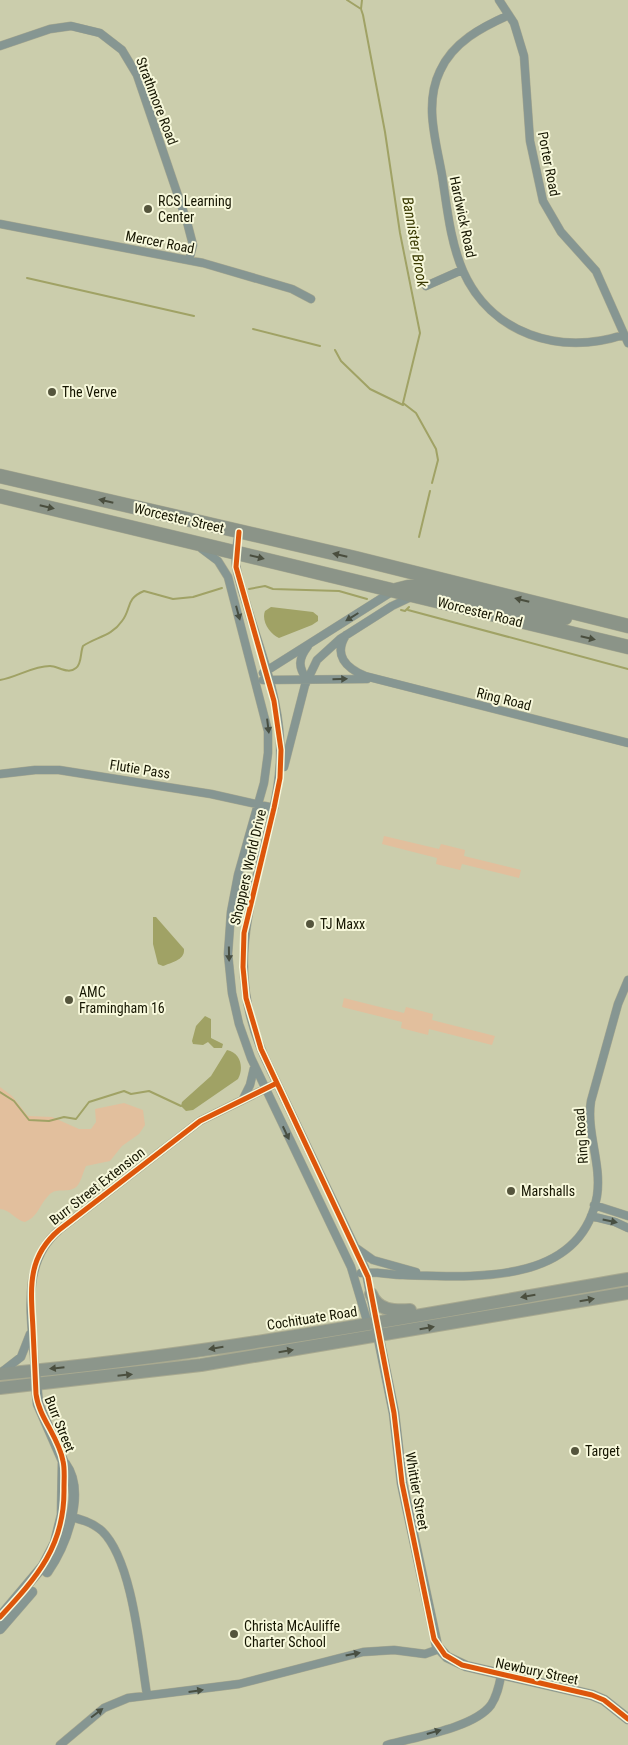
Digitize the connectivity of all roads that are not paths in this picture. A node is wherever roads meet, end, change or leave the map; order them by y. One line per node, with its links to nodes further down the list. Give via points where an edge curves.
1 (499, 0): 2 (street, Porter Road)
2 (509, 15): 6 (street, Hardwick Road, via 474,33 458,46 441,69 432,98 432,118 452,239); 9 (street, Porter Road, via 524,56 530,141 543,201 555,225 596,271)
3 (0, 46): 5 (street, Strathmore Road, via 50,29 71,26 100,33 122,50 136,75 187,222 193,245)
4 (0, 224): 5 (street, Mercer Road)
5 (189, 260): 8 (street, Mercer Road, via 253,276)
6 (462, 270): 7 (street); 9 (street, Hardwick Road, via 487,306 508,324 531,336 580,344)
7 (426, 286)
8 (311, 299)
9 (622, 335): 10 (street, Porter Road)
10 (628, 343)
11 (0, 476): 13 (highway, Worcester Street, one-way to 11)
12 (0, 496): 14 (highway, Worcester Street, one-way to 14)
13 (239, 532): 15 (street, Shoppers World Drive); 16 (highway, Worcester Street, one-way to 13)
14 (180, 538): 15 (highway, Worcester Street); 26 (street, Shoppers World Drive, one-way to 26, via 210,554 225,571)
15 (236, 552): 17 (highway, Worcester Street, one-way to 17); 25 (street, Shoppers World Drive, via 237,570)
16 (387, 566): 20 (highway, Worcester Road, one-way to 16)
17 (332, 576): 18 (highway, Worcester Road)
18 (393, 591): 19 (highway, Worcester Road); 20 (highway, via 422,586 543,616); 23 (street, one-way to 23)
19 (421, 598): 22 (street, Shoppers World Drive, via 404,599); 24 (highway, Worcester Road, one-way to 24)
20 (603, 620): 21 (highway, Worcester Road)
21 (628, 626)
22 (346, 635): 28 (street, Shoppers World Drive, via 325,652); 29 (street, Ring Road, via 341,647 343,661 356,672)
23 (313, 641): 25 (street); 28 (street, via 299,662)
24 (628, 648)
25 (266, 671): 26 (street); 27 (street, Shoppers World Drive)
26 (256, 679): 27 (street, Ring Road); 33 (street, Shoppers World Drive, one-way to 33, via 269,739)
27 (268, 680): 28 (street, Ring Road); 32 (street, Shoppers World Drive, via 279,729)
28 (307, 680): 29 (street, Ring Road, one-way to 29); 32 (street, Shoppers World Drive)
29 (374, 680): 30 (street, Ring Road)
30 (628, 743)
31 (0, 774): 33 (street, Flutie Pass, via 56,769)
32 (278, 788): 34 (street, Shoppers World Drive)
33 (259, 804): 34 (street, Flutie Pass); 36 (street, Shoppers World Drive, one-way to 36, via 235,888 228,938 233,1000)
34 (274, 808): 37 (street, Shoppers World Drive, via 248,911 243,959 244,990 251,1020)
35 (628, 980): 40 (street, Ring Road, via 616,1010 591,1105 598,1187)
36 (254, 1066): 38 (street, Shoppers World Drive); 39 (street, via 250,1085)
37 (277, 1083): 38 (street, Burr Street Extension); 44 (street, Shoppers World Drive)
38 (265, 1089): 39 (street, Burr Street Extension); 46 (street, Shoppers World Drive, one-way to 46)
39 (242, 1099): 52 (street, Burr Street Extension, via 200,1120 55,1233 44,1245 30,1282)
40 (594, 1205): 41 (street, Ring Road); 42 (street)
41 (591, 1216): 43 (street, one-way to 43); 47 (street, Ring Road, via 575,1243 560,1256 542,1264 487,1274)
42 (628, 1216)
43 (628, 1228)
44 (352, 1244): 45 (street, Shoppers World Drive); 47 (street, Ring Road, via 362,1254 378,1262)
45 (366, 1272): 46 (street, Ring Road); 47 (street, Ring Road); 50 (street, Shoppers World Drive)
46 (354, 1275): 53 (street, Shoppers World Drive)
47 (430, 1275)
48 (628, 1279): 51 (main road, Cochituate Road, one-way to 51)
49 (628, 1293): 54 (main road, Cochituate Road, one-way to 49)
50 (371, 1294): 51 (main road, via 380,1306 394,1311); 53 (street, Shoppers World Drive)
51 (470, 1306): 53 (main road, Cochituate Road)
52 (32, 1322): 55 (street, Burr Street Extension); 56 (street, via 29,1341 21,1357)
53 (372, 1323): 54 (street, Shoppers World Drive); 55 (main road, Cochituate Road, one-way to 55, via 181,1354)
54 (378, 1336): 57 (main road, Cochituate Road, one-way to 54, via 177,1368); 62 (street, Whittier Street, via 394,1413 402,1483 433,1634)
55 (35, 1371): 56 (main road, Cochituate Road); 57 (street, Burr Street)
56 (0, 1373)
57 (36, 1384): 58 (main road, Cochituate Road); 59 (street, Burr Street, via 38,1404 63,1461)
58 (0, 1388)
59 (67, 1516): 60 (street, via 43,1566); 61 (street, via 64,1542 51,1566); 64 (street, via 91,1524 112,1546 126,1578 133,1607)
60 (0, 1617)
61 (0, 1629)
62 (439, 1648): 63 (street, Newbury Street, via 458,1663); 64 (street, one-way to 62, via 239,1684 357,1653 388,1650 426,1654)
63 (501, 1676): 65 (street, Newbury Street, via 592,1695); 67 (street, one-way to 63, via 481,1715 496,1697)
64 (147, 1695): 66 (street, one-way to 64, via 104,1708 128,1698)
65 (628, 1719)
66 (60, 1745)
67 (387, 1745)

